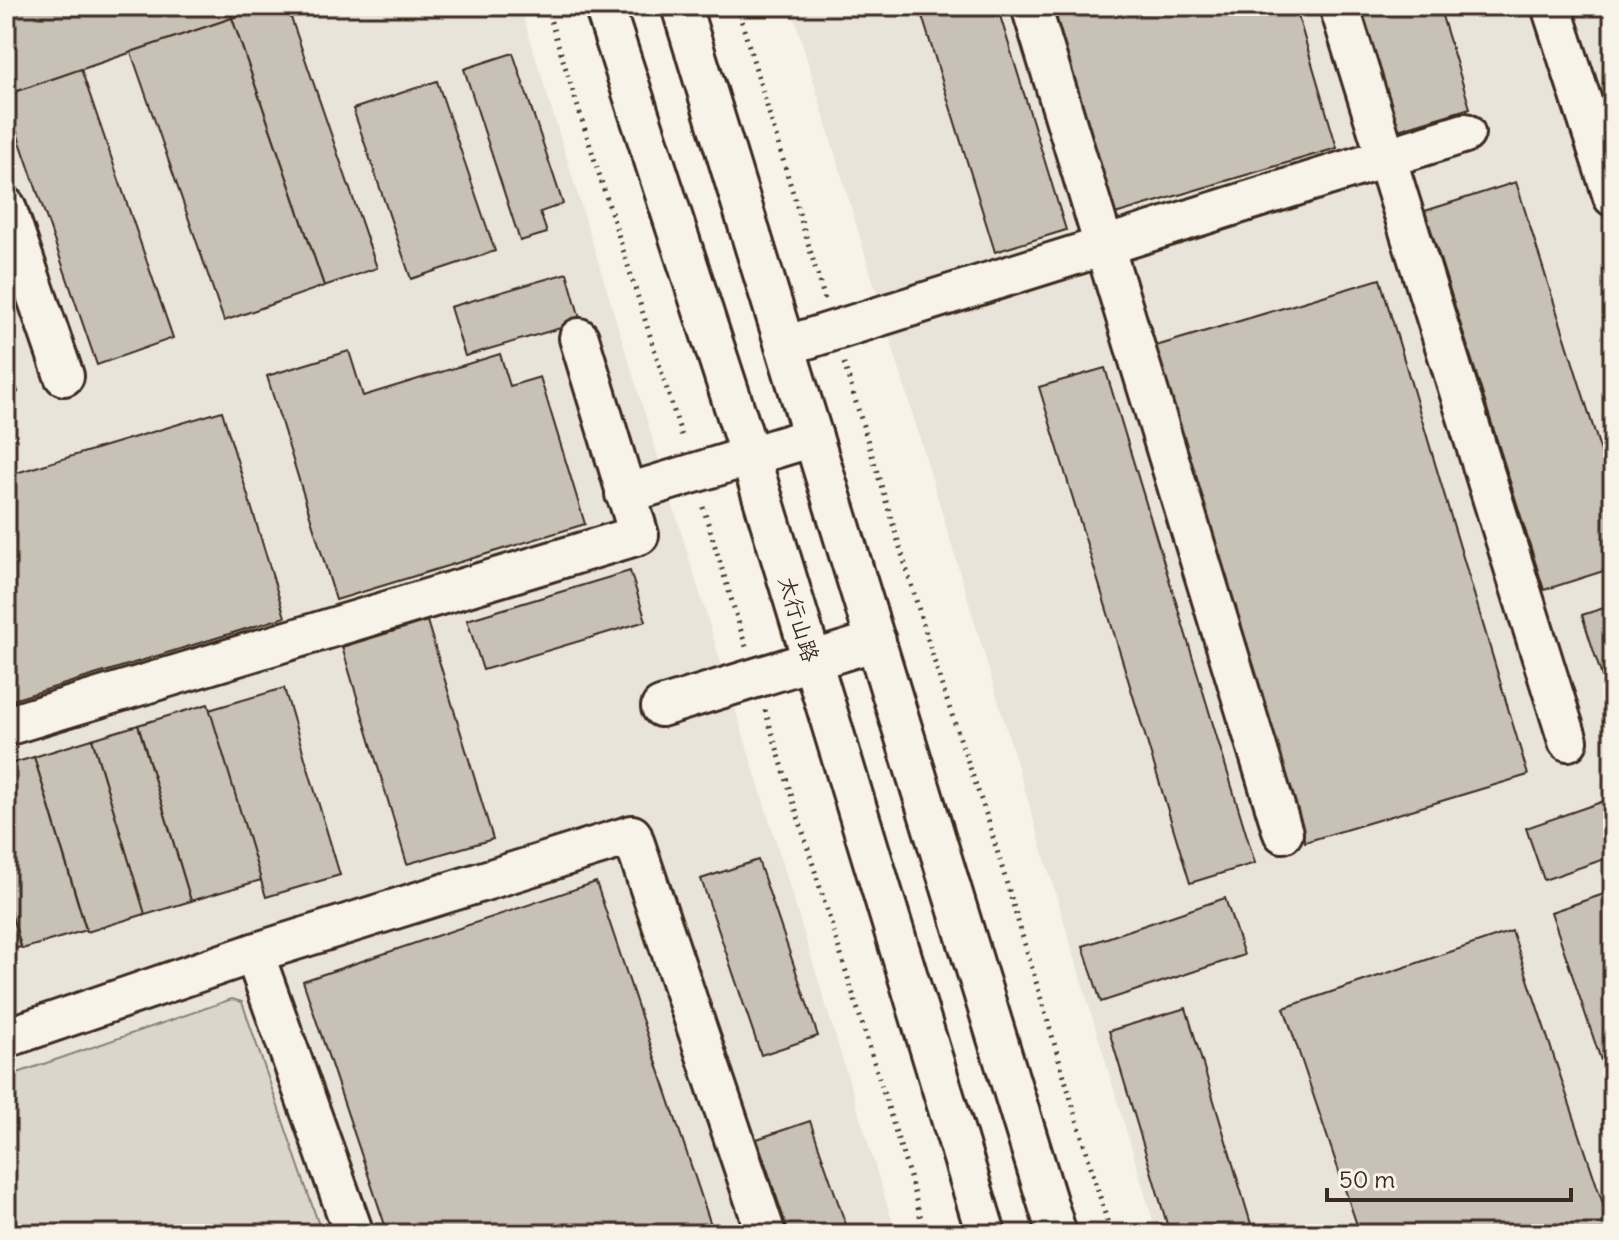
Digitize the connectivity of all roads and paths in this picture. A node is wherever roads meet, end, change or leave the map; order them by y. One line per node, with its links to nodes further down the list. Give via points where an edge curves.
1 (546, 6): 20 (path)
2 (604, 6): 19 (street, 太行山路)
3 (681, 6): 16 (street)
4 (737, 6): 14 (path)
5 (1031, 6): 13 (street)
6 (1339, 6): 10 (street)
7 (1551, 6): 9 (street)
8 (1465, 133): 10 (street)
9 (1606, 148): 11 (street)
10 (1386, 158): 13 (street); 27 (street)
11 (1613, 197)
12 (6, 207): 17 (street)
13 (1105, 246): 14 (street); 28 (street)
14 (834, 331): 16 (street); 36 (path)
15 (579, 338): 21 (street)
16 (785, 346): 18 (street)
17 (64, 376)
18 (813, 437): 19 (street); 22 (street)
19 (750, 456): 20 (street); 23 (street, 太行山路)
20 (693, 473): 21 (street); 24 (path)
21 (625, 494): 26 (street, via 639,535)
22 (876, 641): 23 (street); 35 (street)
23 (812, 661): 24 (street); 34 (street, 太行山路)
24 (755, 678): 25 (street); 33 (path)
25 (661, 707)
26 (6, 726)
27 (1568, 741)
28 (1283, 833)
29 (254, 953): 30 (street); 31 (street); 32 (street, via 632,835)
30 (6, 1038)
31 (354, 1234)
32 (766, 1234)
33 (925, 1234)
34 (986, 1234)
35 (1057, 1234)
36 (1111, 1234)

